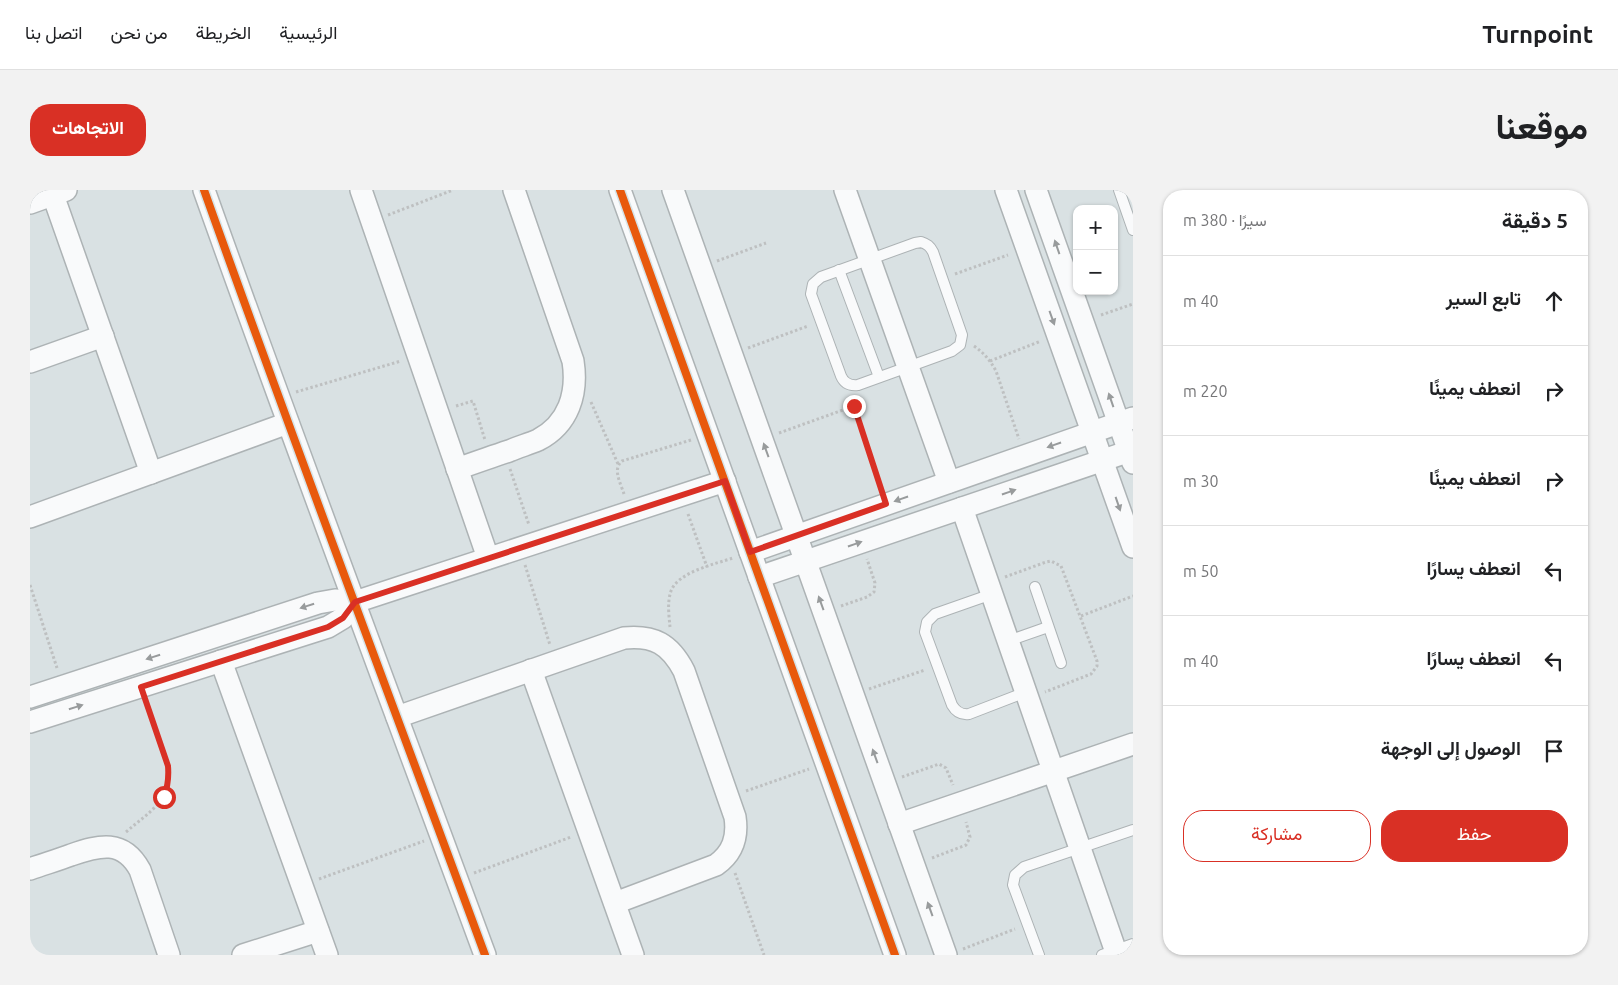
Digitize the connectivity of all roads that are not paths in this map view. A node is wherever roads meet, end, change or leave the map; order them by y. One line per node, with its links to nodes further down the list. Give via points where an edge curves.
1 (204, 190): 20 (street)
2 (361, 190): 24 (street)
3 (514, 190): 24 (street, via 573,360 575,387 567,412 550,432)
4 (620, 190): 26 (street)
5 (673, 190): 30 (street, one-way to 5)
6 (845, 190): 13 (street)
7 (1006, 190): 21 (street, one-way to 21)
8 (1036, 190): 19 (street, one-way to 8, via 1083,322)
9 (1119, 190): 12 (lane)
10 (60, 192): 11 (street); 15 (street)
11 (30, 203)
12 (1133, 230)
13 (870, 259): 14 (lane); 17 (street); 17 (lane, via 915,243 926,243 931,247 943,279 962,335 960,345 952,351)
14 (839, 270): 18 (lane); 18 (lane, via 813,284 811,294 820,322 843,381 853,386)
15 (103, 336): 16 (street); 25 (street)
16 (30, 362)
17 (908, 366): 18 (lane); 27 (street)
18 (878, 377)
19 (1126, 420): 21 (street); 22 (street)
20 (288, 423): 25 (street); 38 (street)
21 (1092, 432): 23 (street); 27 (street, one-way to 27)
22 (1132, 455): 23 (street)
23 (1102, 460): 28 (street, one-way to 23); 31 (street, one-way to 31)
24 (457, 469): 33 (street)
25 (151, 473): 29 (street)
26 (725, 481): 32 (street); 33 (street)
27 (949, 482): 30 (street, one-way to 30)
28 (962, 508): 34 (street, one-way to 28); 37 (street)
29 (30, 517)
30 (796, 535): 32 (street); 34 (street)
31 (1133, 547)
32 (750, 552): 35 (street)
33 (488, 558): 38 (street)
34 (806, 561): 35 (street); 50 (street, one-way to 34)
35 (759, 577): 63 (street)
36 (1035, 587): 39 (lane)
37 (992, 594): 40 (street); 44 (lane, via 935,614 927,622 925,632 952,705 959,713 970,714)
38 (355, 602): 41 (street, via 343,618 328,627); 45 (street, one-way to 45, via 335,600 318,603); 46 (street)
39 (1048, 627): 40 (lane); 42 (lane)
40 (1008, 641): 44 (street)
41 (221, 661): 47 (street, one-way to 41); 55 (street)
42 (1061, 663)
43 (531, 670): 46 (street); 54 (street); 54 (street, via 624,638 636,637 649,638 670,650 684,671 736,817 733,846 723,860 709,868)
44 (1026, 692): 49 (street)
45 (30, 697)
46 (397, 717): 61 (street)
47 (30, 722)
48 (1133, 744): 49 (street)
49 (1053, 772): 50 (street); 52 (street)
50 (899, 824): 57 (street, one-way to 50)
51 (1133, 830): 52 (lane)
52 (1080, 848): 56 (street); 64 (lane, via 1024,867 1016,875 1013,885)
53 (30, 869): 58 (street, via 92,848 109,846 124,852 140,870)
54 (615, 903): 62 (street)
55 (318, 932): 59 (street); 60 (street)
56 (1117, 951)
57 (952, 953)
58 (170, 955)
59 (243, 955)
60 (326, 955)
61 (485, 955)
62 (634, 955)
63 (895, 955)
64 (1039, 955)

